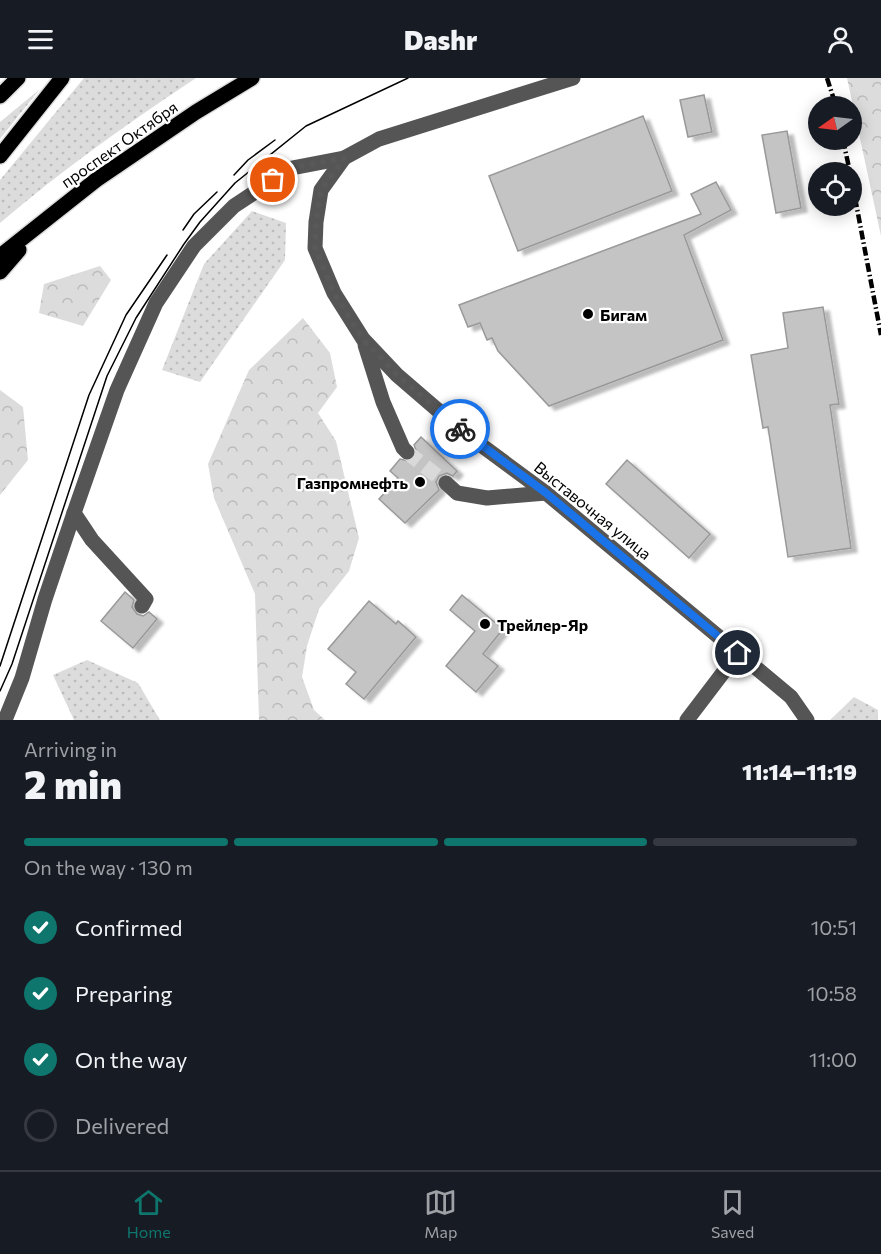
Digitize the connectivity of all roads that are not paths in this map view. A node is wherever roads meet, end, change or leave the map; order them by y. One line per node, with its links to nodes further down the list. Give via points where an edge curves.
1 (18, 78): 5 (main road)
2 (62, 78): 6 (main road)
3 (252, 78): 8 (main road, проспект Октября, via 196,111)
4 (573, 78): 7 (street, Выставочная улица, via 379,139)
5 (0, 96)
6 (0, 156)
7 (344, 158): 12 (street, Выставочная улица, via 321,190 315,248 334,293); 16 (street, via 292,168 234,206 194,246 156,303 117,390)
8 (40, 224): 9 (main road); 10 (main road); 11 (main road)
9 (0, 256)
10 (0, 264)
11 (0, 272)
12 (363, 339): 13 (street, via 383,402); 15 (street, Выставочная улица, via 397,375 462,431)
13 (407, 452)
14 (446, 483): 15 (street, via 457,493 487,498)
15 (546, 493): 18 (street, Выставочная улица)
16 (74, 513): 17 (street, via 92,540 146,599); 19 (street)
17 (141, 606)
18 (738, 653): 20 (street); 21 (street, Выставочная улица, via 791,697)
19 (5, 720)
20 (687, 720)
21 (807, 720)

